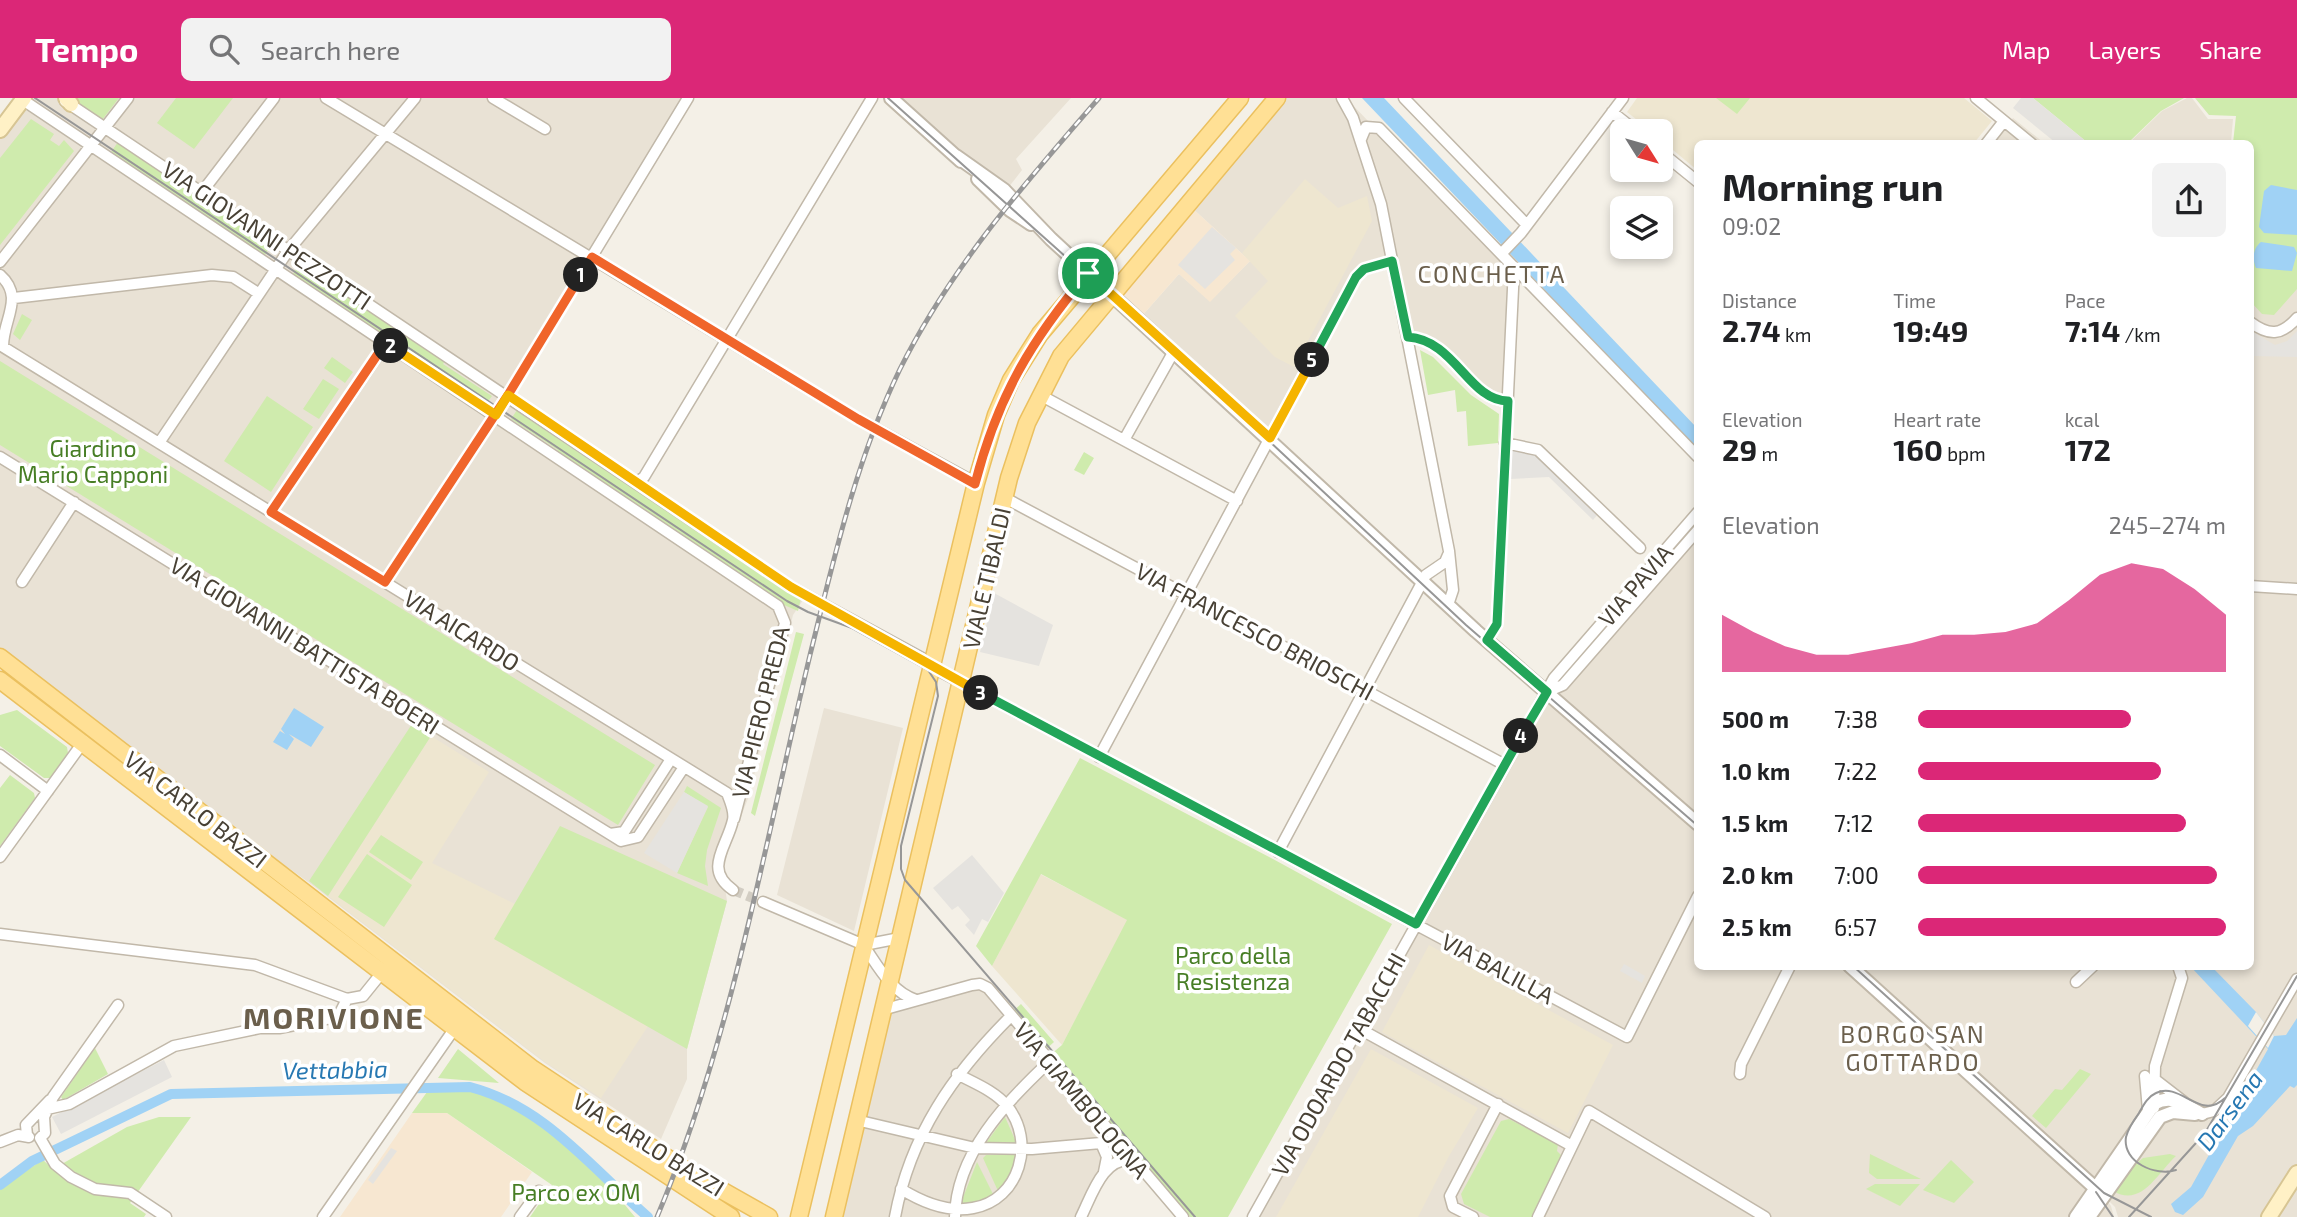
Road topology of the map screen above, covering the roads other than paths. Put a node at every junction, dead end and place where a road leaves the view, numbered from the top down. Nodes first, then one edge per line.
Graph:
1 (128, 98) edge
2 (274, 98) edge
3 (326, 98) edge
4 (415, 98) edge
5 (493, 98) edge
6 (688, 98) edge
7 (872, 98) edge
8 (891, 98) edge
9 (1240, 98) edge
10 (1277, 98) edge
11 (1342, 98) edge
12 (1404, 98) edge
13 (1623, 98) edge
14 (1976, 98) edge
15 (22, 99) edge
16 (65, 100) edge
17 (1612, 112) junction
18 (1621, 119) edge
19 (2004, 121) junction
20 (105, 127) junction
21 (545, 129) dead end
22 (0, 130) edge
23 (385, 134) junction
24 (2019, 139) edge
25 (1989, 140) edge
26 (1361, 143) junction
27 (91, 146) junction
28 (1673, 162) edge
29 (1694, 179) edge
30 (202, 192) junction
31 (1527, 225) junction
32 (1505, 250) junction
33 (288, 251) junction
34 (592, 257) junction
35 (1392, 261) junction
36 (0, 262) edge
37 (1514, 268) junction
38 (274, 269) junction
39 (1088, 273) junction
40 (0, 275) edge
41 (258, 293) junction
42 (1112, 295) junction
43 (14, 298) junction
44 (2297, 318) edge
45 (2254, 324) edge
46 (1408, 337) junction
47 (726, 338) junction
48 (386, 342) junction
49 (1, 346) edge
50 (1174, 351) junction
51 (508, 395) junction
52 (1040, 395) junction
53 (1508, 401) junction
54 (496, 415) junction
55 (1270, 438) junction
56 (1124, 440) junction
57 (159, 443) junction
58 (1505, 443) junction
59 (1694, 453) edge
60 (0, 457) edge
61 (636, 483) junction
62 (975, 484) junction
63 (1004, 498) junction
64 (1237, 501) junction
65 (74, 502) junction
66 (271, 512) junction
67 (1694, 520) edge
68 (1694, 535) edge
69 (1640, 548) dead end
70 (1449, 555) junction
71 (22, 582) dead end
72 (385, 582) junction
73 (1424, 583) junction
74 (2254, 586) edge
75 (2297, 589) edge
76 (1186, 595) junction
77 (1448, 605) junction
78 (778, 606) joint
79 (1487, 640) junction
80 (1577, 651) junction
81 (0, 657) edge
82 (1586, 659) junction
83 (932, 667) junction
84 (0, 680) edge
85 (961, 682) junction
86 (1363, 689) junction
87 (1547, 692) junction
88 (92, 729) junction
89 (81, 744) junction
90 (0, 755) edge
91 (1099, 757) junction
92 (671, 759) junction
93 (1505, 765) junction
94 (684, 767) junction
95 (744, 780) junction
96 (48, 791) junction
97 (727, 793) junction
98 (734, 819) junction
99 (1694, 821) edge
100 (610, 834) junction
101 (1278, 852) junction
102 (0, 857) edge
103 (733, 890) tunnel mouth
104 (763, 902) tunnel mouth
105 (1694, 904) edge
106 (1416, 924) junction
107 (0, 934) edge
108 (900, 938) junction
109 (864, 945) junction
110 (387, 966) junction
111 (1788, 970) edge
112 (1854, 970) edge
113 (2089, 970) edge
114 (2180, 970) edge
115 (2297, 979) edge
116 (889, 981) junction
117 (2077, 982) dead end
118 (347, 999) junction
119 (916, 1000) junction
120 (118, 1005) dead end
121 (882, 1010) junction
122 (1010, 1016) junction
123 (459, 1022) junction
124 (1358, 1028) junction
125 (1049, 1062) junction
126 (957, 1074) junction
127 (1740, 1074) dead end
128 (2149, 1077) junction
129 (53, 1097) junction
130 (1498, 1104) junction
131 (1006, 1105) junction
132 (2186, 1105) junction
133 (2151, 1107) junction
134 (47, 1110) junction
135 (2202, 1114) junction
136 (32, 1120) junction
137 (856, 1120) junction
138 (1104, 1124) junction
139 (45, 1125) junction
140 (2151, 1127) junction
141 (27, 1135) junction
142 (920, 1136) junction
143 (11, 1137) junction
144 (41, 1140) junction
145 (0, 1142) edge
146 (1101, 1143) junction
147 (1572, 1146) junction
148 (975, 1148) junction
149 (1023, 1150) junction
150 (0, 1153) edge
151 (1133, 1160) junction
152 (2297, 1173) edge
153 (1104, 1174) junction
154 (901, 1189) junction
155 (539, 1191) dead end
156 (2098, 1191) junction
157 (2297, 1191) edge
158 (955, 1213) edge
159 (765, 1215) edge
160 (166, 1217) edge
161 (323, 1217) edge
162 (520, 1217) edge
163 (731, 1217) edge
164 (743, 1217) edge
165 (799, 1217) edge
166 (834, 1217) edge
167 (895, 1217) edge
168 (1081, 1217) edge
169 (1183, 1217) edge
170 (1253, 1217) edge
171 (1473, 1217) edge
172 (1538, 1217) edge
173 (1765, 1217) edge
174 (2076, 1217) edge
175 (2089, 1217) edge
176 (2269, 1217) edge
177 (2281, 1217) edge

1 - 20 street
2 - 30 street
3 - 23 street
4 - 23 street
5 - 21 street
6 - 34 street
7 - 47 street
8 - 39 street
9 - 39 main road, VIALE TIBALDI
10 - 42 main road, VIALE TIBALDI
11 - 26 street
12 - 31 street
13 - 17 street
14 - 19 street
15 - 22 main road
15 - 27 street, VIA GIOVANNI PEZZOTTI
16 - 20 street, VIA GIOVANNI PEZZOTTI
17 - 18 street
17 - 31 street
19 - 24 street
19 - 25 street
20 - 27 street
20 - 30 street, VIA GIOVANNI PEZZOTTI
23 - 33 street
23 - 34 street
26 - 32 street
26 - 35 street
27 - 36 street
27 - 38 street, VIA GIOVANNI PEZZOTTI
28 - 29 street
30 - 33 street, VIA GIOVANNI PEZZOTTI
31 - 32 street
32 - 37 street
33 - 38 street
33 - 51 street, VIA GIOVANNI PEZZOTTI
34 - 47 street
34 - 51 street
35 - 46 street
35 - 55 street
37 - 53 street
37 - 59 street
38 - 41 street
38 - 48 street, VIA GIOVANNI PEZZOTTI
39 - 42 street
39 - 62 main road, VIALE TIBALDI
40 - 43 street
41 - 43 street
41 - 57 street
42 - 50 street
42 - 52 main road, VIALE TIBALDI
43 - 49 street, VIA AICARDO
44 - 45 street
46 - 53 street
46 - 70 street
47 - 61 street
47 - 62 street
48 - 54 street, VIA GIOVANNI PEZZOTTI
48 - 66 street
49 - 57 street, VIA AICARDO
50 - 55 street
50 - 56 street
51 - 54 street
51 - 61 street, VIA GIOVANNI PEZZOTTI
52 - 56 street
52 - 63 main road, VIALE TIBALDI
53 - 58 street
54 - 72 street
54 - 78 street, VIA GIOVANNI PEZZOTTI
55 - 64 street
55 - 73 street
56 - 64 street
57 - 66 street, VIA AICARDO
58 - 69 street
58 - 79 street
60 - 65 street, VIA GIOVANNI BATTISTA BOERI
61 - 83 street, VIA GIOVANNI PEZZOTTI
62 - 83 main road, VIALE TIBALDI
63 - 76 street, VIA FRANCESCO BRIOSCHI
63 - 85 main road, VIALE TIBALDI
64 - 76 street
65 - 71 street
65 - 100 street, VIA GIOVANNI BATTISTA BOERI
66 - 72 street, VIA AICARDO
67 - 80 street, VIA PAVIA
68 - 82 street, VIA PAVIA
70 - 73 street
70 - 77 street
72 - 92 street, VIA AICARDO
73 - 77 street
73 - 86 street
74 - 75 street
76 - 86 street, VIA FRANCESCO BRIOSCHI
76 - 91 street
77 - 79 street
78 - 95 street, VIA PIERO PREDA
79 - 87 street
80 - 82 street
80 - 87 street, VIA PAVIA
81 - 88 main road, VIA CARLO BAZZI
82 - 87 street, VIA PAVIA
83 - 85 street, VIA GIOVANNI PEZZOTTI
83 - 109 main road, VIALE TIBALDI
84 - 89 main road, VIA CARLO BAZZI
85 - 91 street, VIA BALILLA
85 - 108 main road, VIALE TIBALDI
86 - 93 street, VIA FRANCESCO BRIOSCHI
86 - 101 street
87 - 93 street, VIA ODOARDO TABACCHI
87 - 99 street
88 - 89 street
88 - 110 main road, VIA CARLO BAZZI
89 - 96 street
89 - 110 main road, VIA CARLO BAZZI
90 - 96 street
91 - 101 street, VIA BALILLA
92 - 94 street, VIA AICARDO
92 - 100 street
93 - 106 street, VIA ODOARDO TABACCHI
94 - 97 street, VIA AICARDO
94 - 100 street
95 - 97 street
95 - 98 street, VIA PIERO PREDA
96 - 102 street
97 - 98 street
98 - 103 street, VIA PIERO PREDA
101 - 106 street, VIA BALILLA
104 - 109 street
105 - 106 street, VIA BALILLA
106 - 124 street, VIA ODOARDO TABACCHI
107 - 118 street
108 - 109 street
108 - 116 main road, VIALE TIBALDI
109 - 116 street
109 - 165 main road, VIALE TIBALDI
110 - 118 street
110 - 123 main road, VIA CARLO BAZZI
111 - 127 street
112 - 156 street
113 - 117 street
114 - 128 street
115 - 135 street
116 - 119 street
116 - 121 main road, VIALE TIBALDI
118 - 134 street
119 - 121 street
119 - 122 street, VIA GIAMBOLOGNA
120 - 129 street
121 - 137 main road, VIALE TIBALDI
122 - 125 street, VIA GIAMBOLOGNA
122 - 126 street
123 - 159 main road, VIA CARLO BAZZI
123 - 161 street
123 - 163 main road, VIA CARLO BAZZI
124 - 130 street
124 - 170 street, VIA ODOARDO TABACCHI
125 - 131 street
125 - 138 street, VIA GIAMBOLOGNA
126 - 131 street
126 - 142 street
128 - 132 street
128 - 133 street
129 - 134 street
129 - 136 street
130 - 147 street
130 - 171 street
131 - 148 street
131 - 149 street
132 - 133 street
132 - 135 street
133 - 140 street
133 - 156 street
134 - 139 street
135 - 140 street
136 - 139 street
136 - 141 street
137 - 142 street
137 - 166 main road, VIALE TIBALDI
138 - 146 street
138 - 151 street, VIA GIAMBOLOGNA
139 - 144 street
140 - 156 street
141 - 143 street
141 - 144 street
142 - 148 street
142 - 154 street
143 - 145 street
143 - 150 street
144 - 160 street
146 - 149 street
146 - 153 street
147 - 172 street
147 - 173 street
148 - 149 street
148 - 158 street
149 - 158 street
151 - 153 street
151 - 169 street, VIA GIAMBOLOGNA
152 - 176 main road
153 - 168 street
154 - 158 street
154 - 167 street
155 - 162 street
156 - 174 street
156 - 175 street
157 - 177 main road
159 - 164 main road

